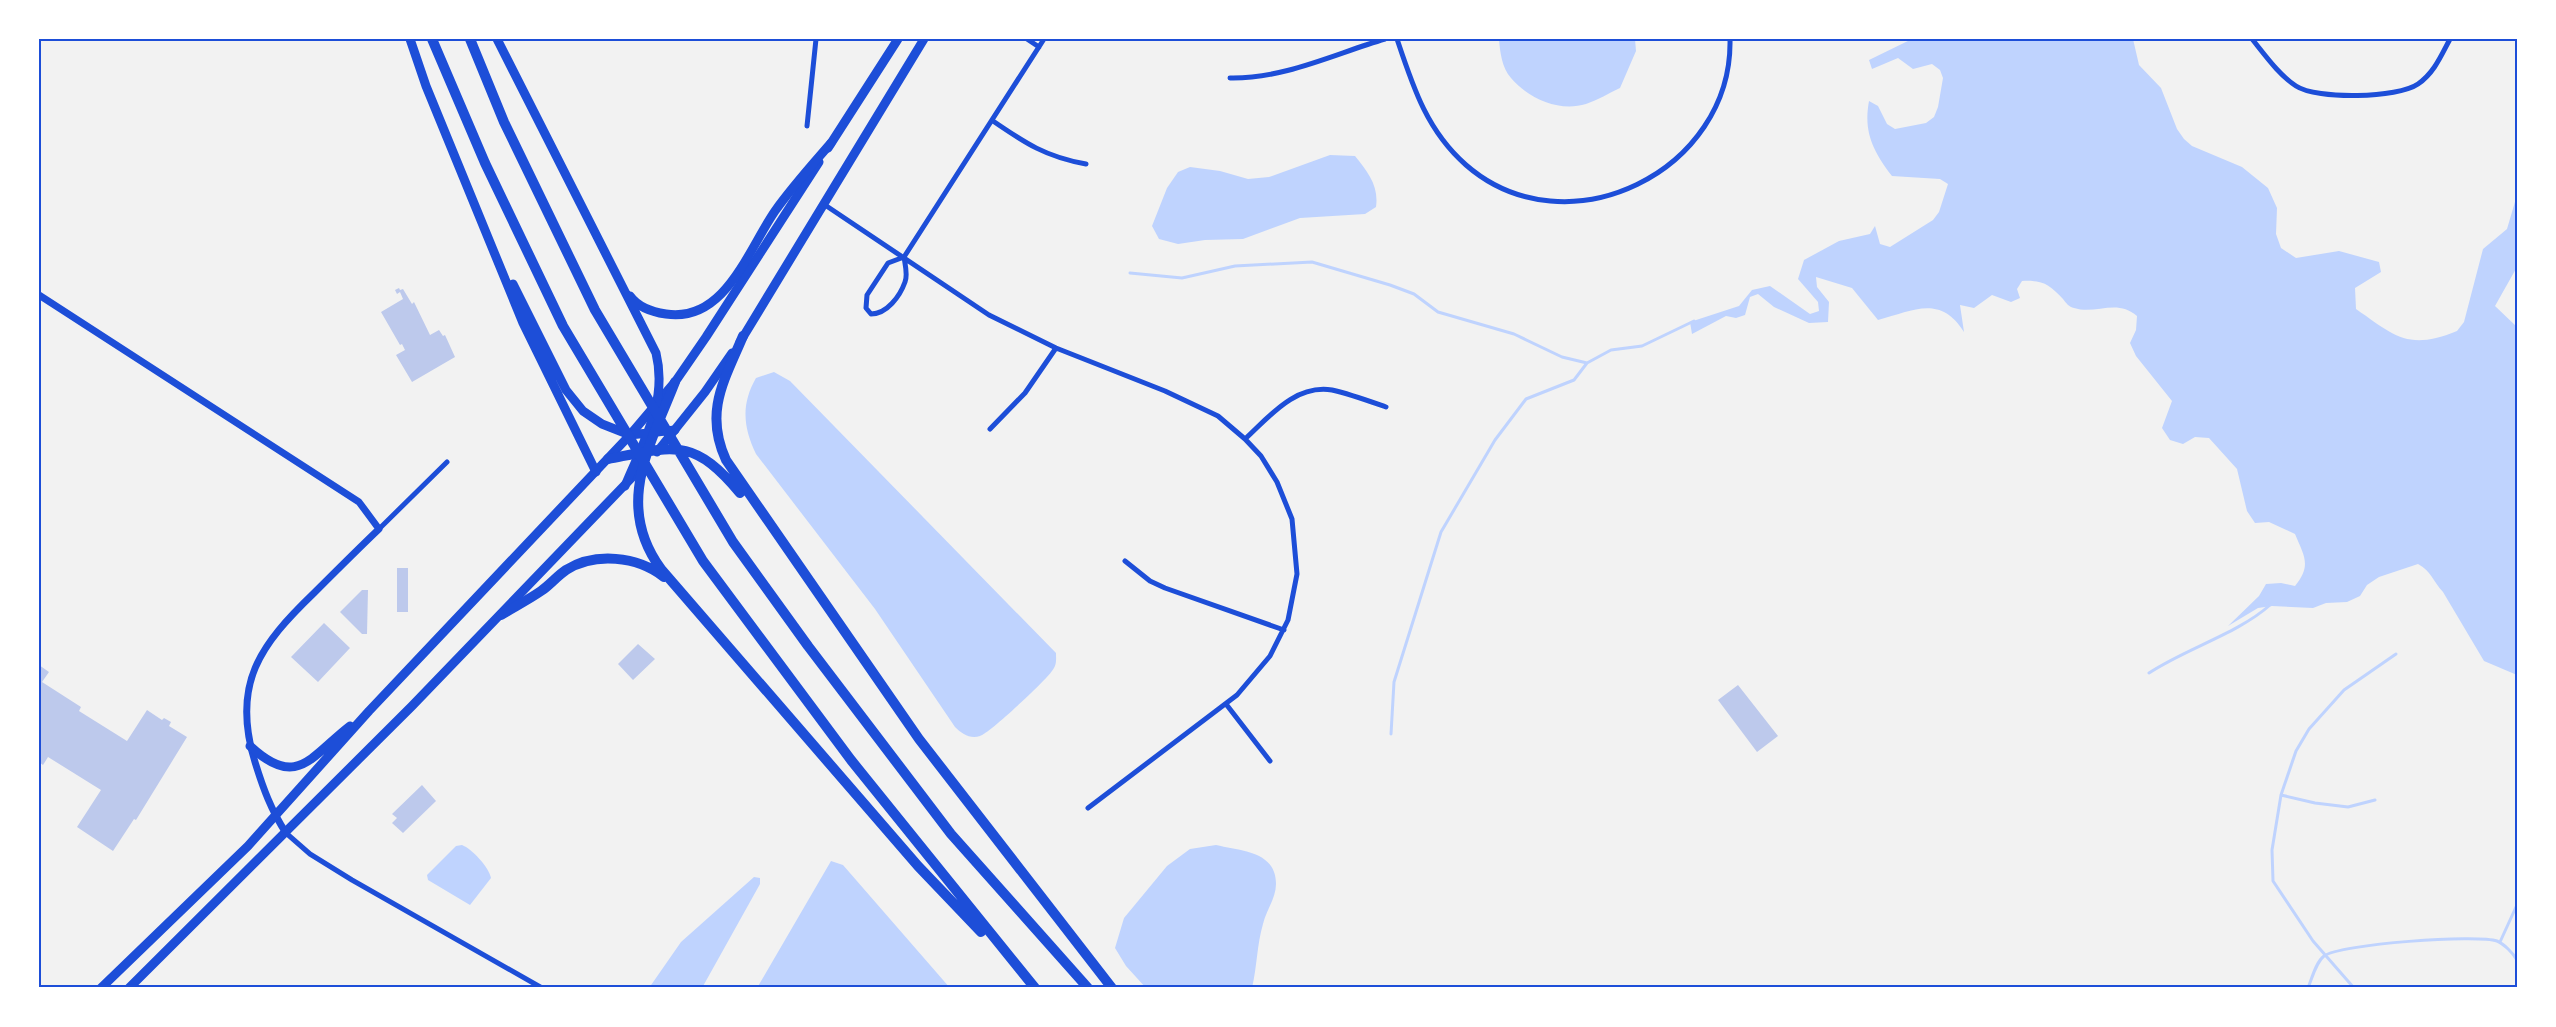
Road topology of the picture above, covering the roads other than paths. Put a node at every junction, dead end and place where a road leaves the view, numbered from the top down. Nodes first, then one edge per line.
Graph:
1 (410, 39) edge
2 (432, 39) edge
3 (470, 39) edge
4 (497, 39) edge
5 (816, 39) edge
6 (898, 39) edge
7 (924, 39) edge
8 (1027, 39) edge
9 (1044, 39) edge
10 (1385, 39) edge
11 (1397, 39) edge
12 (1730, 39) edge
13 (2252, 39) edge
14 (2450, 39) edge
15 (1039, 47) junction
16 (1230, 78) dead end
17 (993, 121) junction
18 (807, 126) dead end
19 (831, 143) junction
20 (1086, 164) dead end
21 (825, 205) junction
22 (490, 242) junction
23 (904, 257) junction
24 (622, 287) junction
25 (39, 295) edge
26 (743, 336) junction
27 (1056, 348) junction
28 (675, 382) junction
29 (659, 401) junction
30 (1386, 407) dead end
31 (990, 429) dead end
32 (675, 430) junction
33 (651, 433) junction
34 (630, 435) junction
35 (1245, 439) junction
36 (648, 451) junction
37 (608, 459) junction
38 (447, 462) dead end
39 (642, 468) junction
40 (597, 472) junction
41 (625, 486) junction
42 (379, 529) junction
43 (772, 529) junction
44 (1125, 561) dead end
45 (678, 588) junction
46 (501, 615) junction
47 (1284, 630) junction
48 (1226, 704) junction
49 (369, 711) junction
50 (250, 746) junction
51 (1270, 761) dead end
52 (1088, 808) dead end
53 (275, 817) junction
54 (286, 833) junction
55 (1027, 979) junction
56 (100, 988) edge
57 (129, 988) edge
58 (542, 988) edge
59 (1035, 988) edge
60 (1088, 988) edge
61 (1112, 988) edge

1 - 22 main road
2 - 55 highway
3 - 60 highway
4 - 24 main road
5 - 18 street
6 - 19 main road
7 - 21 main road
8 - 15 street
9 - 15 street
10 - 16 street
11 - 12 street
13 - 14 street
15 - 17 street
17 - 20 street
17 - 23 street
19 - 24 main road
19 - 28 main road
21 - 23 street
21 - 26 main road
22 - 34 main road
22 - 40 main road
23 - 23 street
23 - 27 street
24 - 29 main road
25 - 42 street
26 - 32 main road
26 - 43 highway
27 - 31 street
27 - 35 street
28 - 29 main road
28 - 33 highway
29 - 33 main road
29 - 34 main road
30 - 35 street
32 - 33 main road
32 - 36 main road
33 - 34 main road
33 - 36 highway
34 - 37 main road
35 - 47 street
36 - 37 highway
36 - 39 highway
36 - 41 main road
36 - 43 highway
37 - 40 main road
38 - 42 street
39 - 41 main road
39 - 45 highway
40 - 49 main road
41 - 46 main road
42 - 50 street
43 - 61 highway
44 - 47 street
45 - 46 highway
45 - 55 highway
46 - 54 main road
47 - 48 street
48 - 51 street
48 - 52 street
49 - 50 main road
49 - 53 main road
50 - 53 street
53 - 54 street
53 - 56 main road
54 - 57 main road
54 - 58 street
55 - 59 highway

